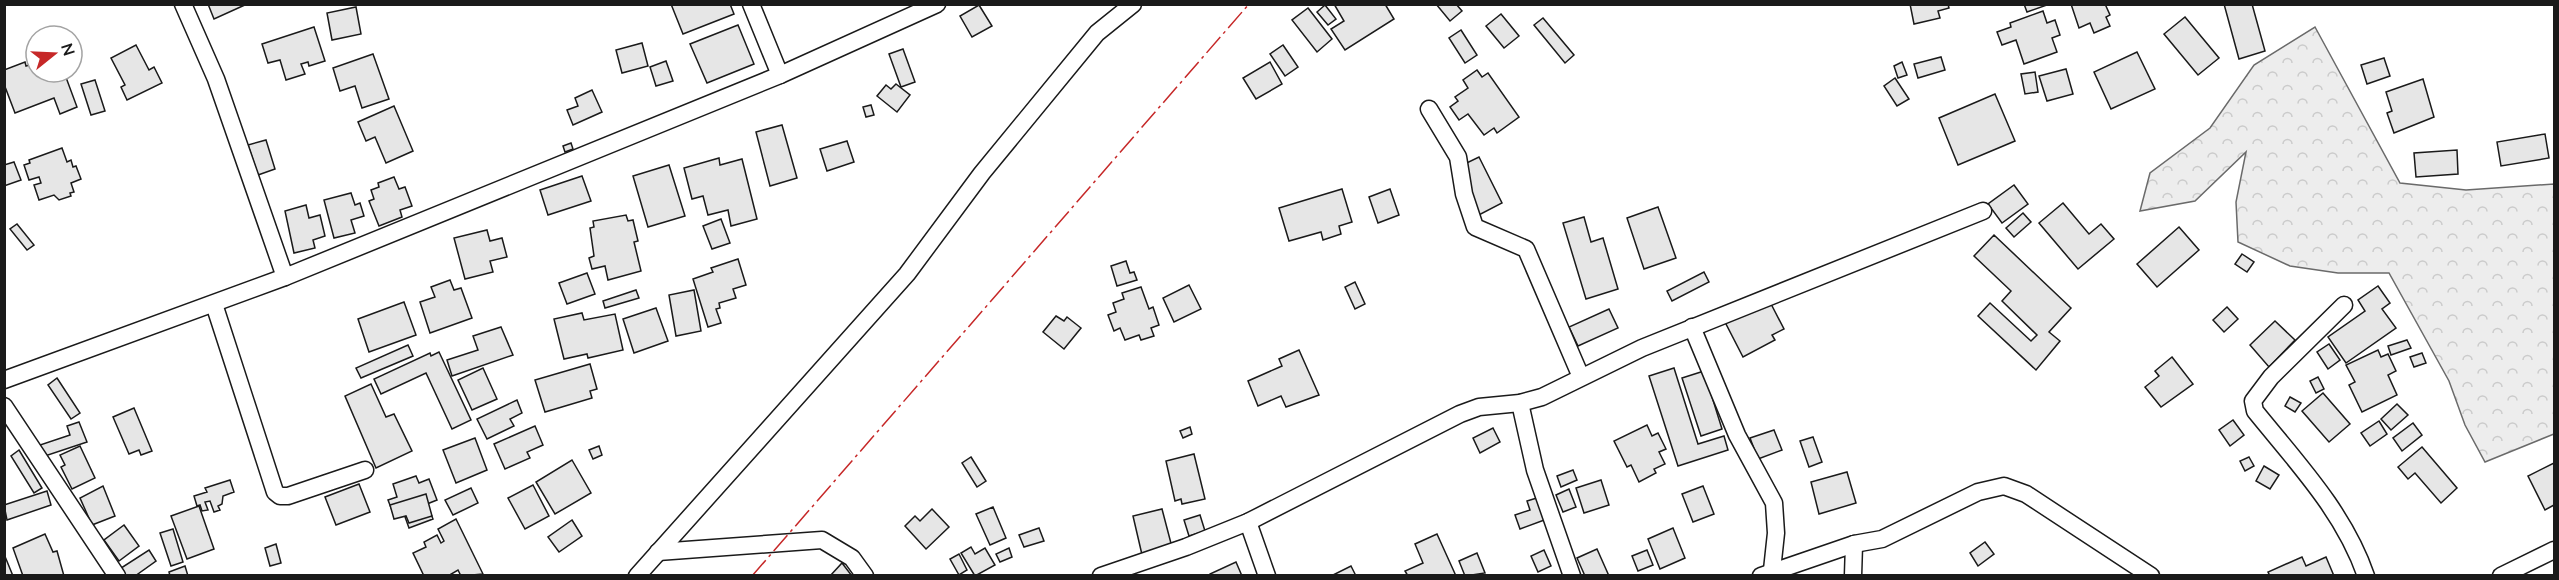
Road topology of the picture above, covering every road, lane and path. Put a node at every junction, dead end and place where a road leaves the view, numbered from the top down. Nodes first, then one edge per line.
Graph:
1 (183, 4) edge
2 (751, 4) edge
3 (937, 4) edge
4 (1133, 4) edge
5 (780, 75) junction
6 (1430, 109) dead end
7 (1983, 211) dead end
8 (285, 277) junction
9 (214, 304) junction
10 (2344, 305) dead end
11 (1692, 327) junction
12 (1581, 377) junction
13 (4, 380) edge
14 (1520, 403) junction
15 (4, 406) edge
16 (365, 470) dead end
17 (1248, 522) junction
18 (1854, 544) junction
19 (2554, 550) edge
20 (658, 552) junction
21 (1767, 573) edge
22 (641, 574) edge
23 (117, 576) edge
24 (865, 576) edge
25 (1101, 576) edge
26 (1267, 576) edge
27 (1572, 576) edge
28 (1853, 576) edge
29 (2151, 576) edge
30 (2366, 576) edge
31 (2501, 576) edge

1 - 8 street
2 - 5 street
3 - 5 street
4 - 20 street
5 - 8 street
6 - 12 street
7 - 11 street
8 - 9 street
9 - 13 street
9 - 16 street
10 - 30 street
11 - 12 street
11 - 21 street
12 - 14 street
14 - 17 street
14 - 27 street
15 - 23 street
17 - 25 street
17 - 26 street
18 - 21 street
18 - 28 street
18 - 29 street
19 - 31 street
20 - 22 street
20 - 24 street

